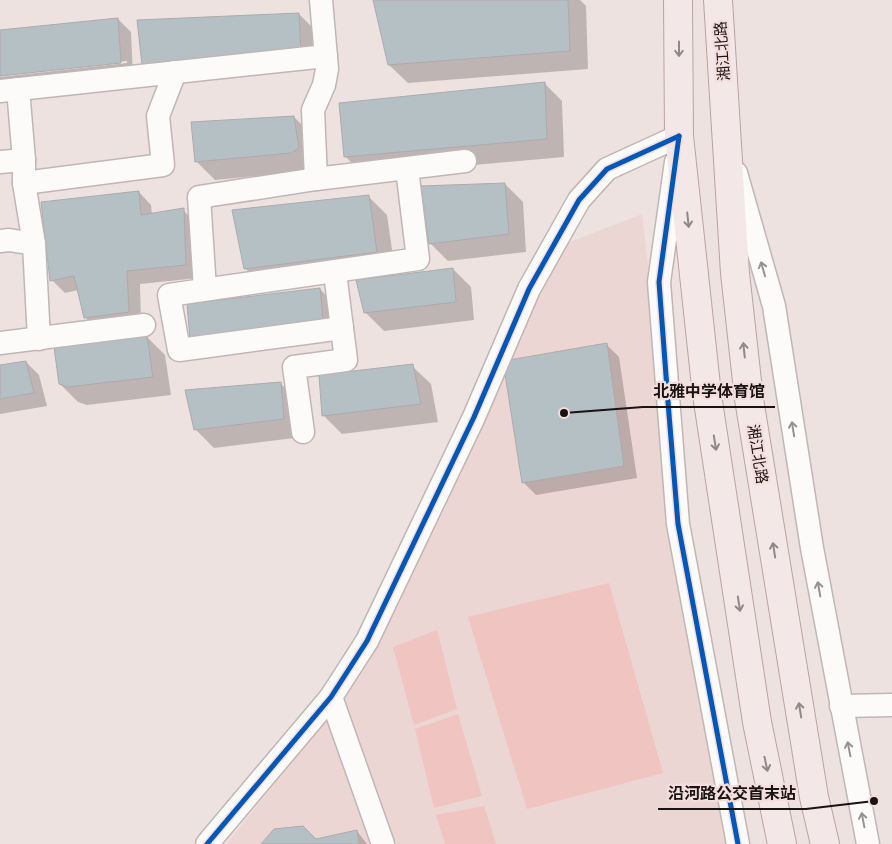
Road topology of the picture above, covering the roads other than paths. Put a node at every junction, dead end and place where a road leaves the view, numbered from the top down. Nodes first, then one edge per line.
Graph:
1 (321, 0) edge
2 (678, 0) edge
3 (718, 0) edge
4 (326, 56) junction
5 (175, 72) junction
6 (9, 90) edge
7 (679, 136) junction
8 (728, 143) junction
9 (24, 160) junction
10 (465, 161) dead end
11 (0, 162) edge
12 (407, 169) junction
13 (316, 179) junction
14 (24, 183) junction
15 (0, 242) edge
16 (34, 244) junction
17 (336, 273) junction
18 (205, 289) junction
19 (144, 325) dead end
20 (342, 328) junction
21 (39, 339) junction
22 (0, 343) edge
23 (303, 432) dead end
24 (331, 697) junction
25 (892, 704) edge
26 (841, 706) junction
27 (207, 844) edge
28 (383, 844) edge
29 (738, 844) edge
30 (782, 844) edge
31 (825, 844) edge
32 (868, 844) edge

1 - 4 street
2 -> 7 main road
3 - 8 main road, 湘江北路
4 - 5 street
4 - 13 street
5 - 6 street
5 - 14 street
6 - 9 street
7 - 24 street
7 - 29 street
7 -> 30 main road
26 -> 8 street
31 -> 8 main road, 湘江北路
9 - 11 street
9 - 14 street
10 - 12 street
12 - 13 street
12 - 17 street
13 - 18 street
14 - 16 street
15 - 16 street
16 - 21 street
17 - 18 street
17 - 20 street
18 - 20 street
19 - 21 street
20 - 23 street
21 - 22 street
24 - 27 street
24 - 28 street
25 - 26 street
32 -> 26 street

